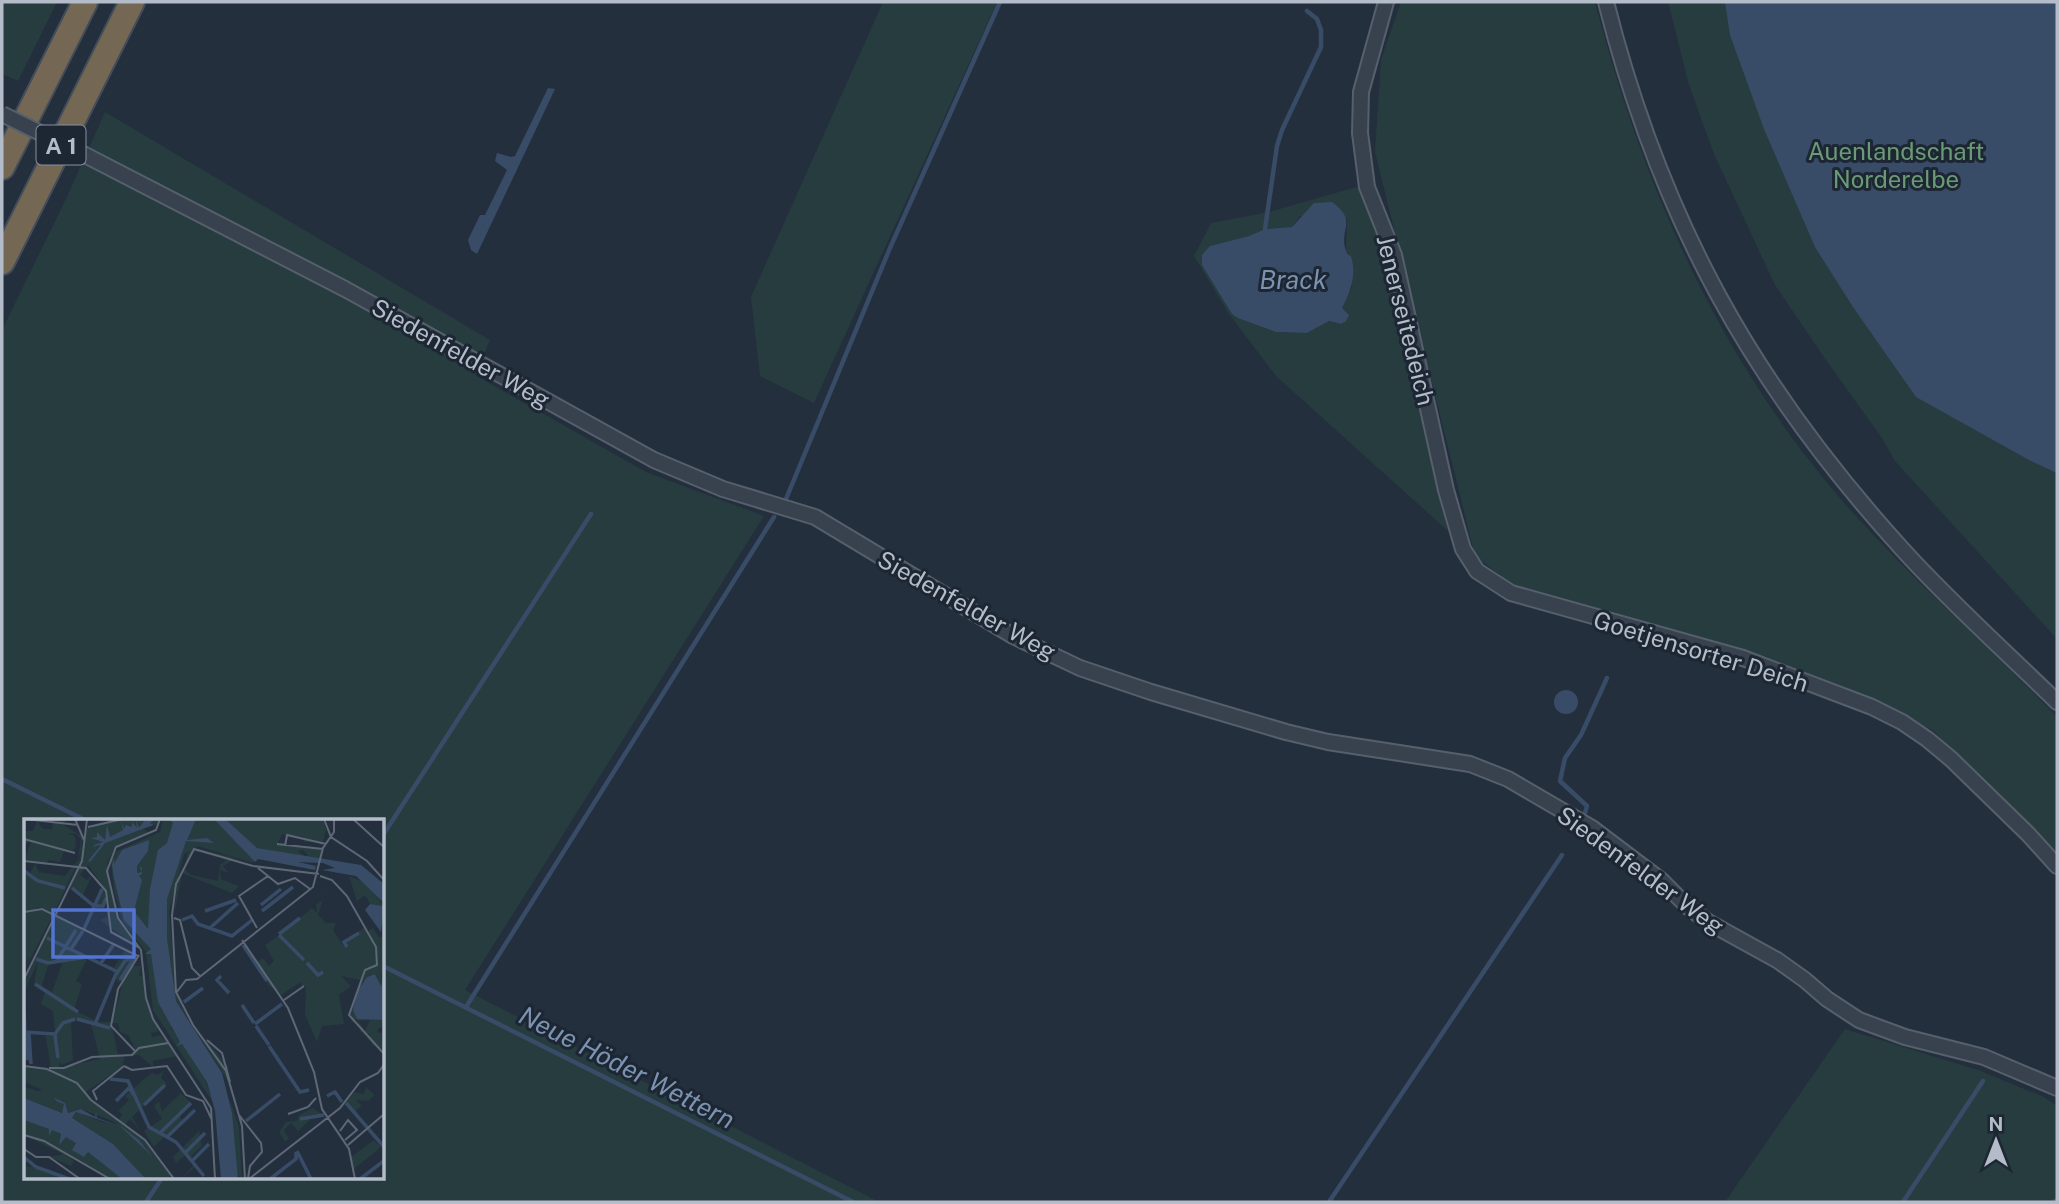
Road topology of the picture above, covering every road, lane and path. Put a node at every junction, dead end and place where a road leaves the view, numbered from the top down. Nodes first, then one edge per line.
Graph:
1 (85, 2) edge
2 (132, 2) edge
3 (1386, 2) edge
4 (1606, 2) edge
5 (2, 114) edge
6 (2, 167) edge
7 (2, 262) edge
8 (1496, 585) joint
9 (2057, 702) edge
10 (2057, 866) edge
11 (2057, 1088) edge

1 - 6 highway, A 1
2 - 7 highway, A 1
3 - 8 street, Jenerseitedeich
4 - 9 street
5 - 11 street, Siedenfelder Weg, bridge
8 - 10 street, Goetjensorter Deich

